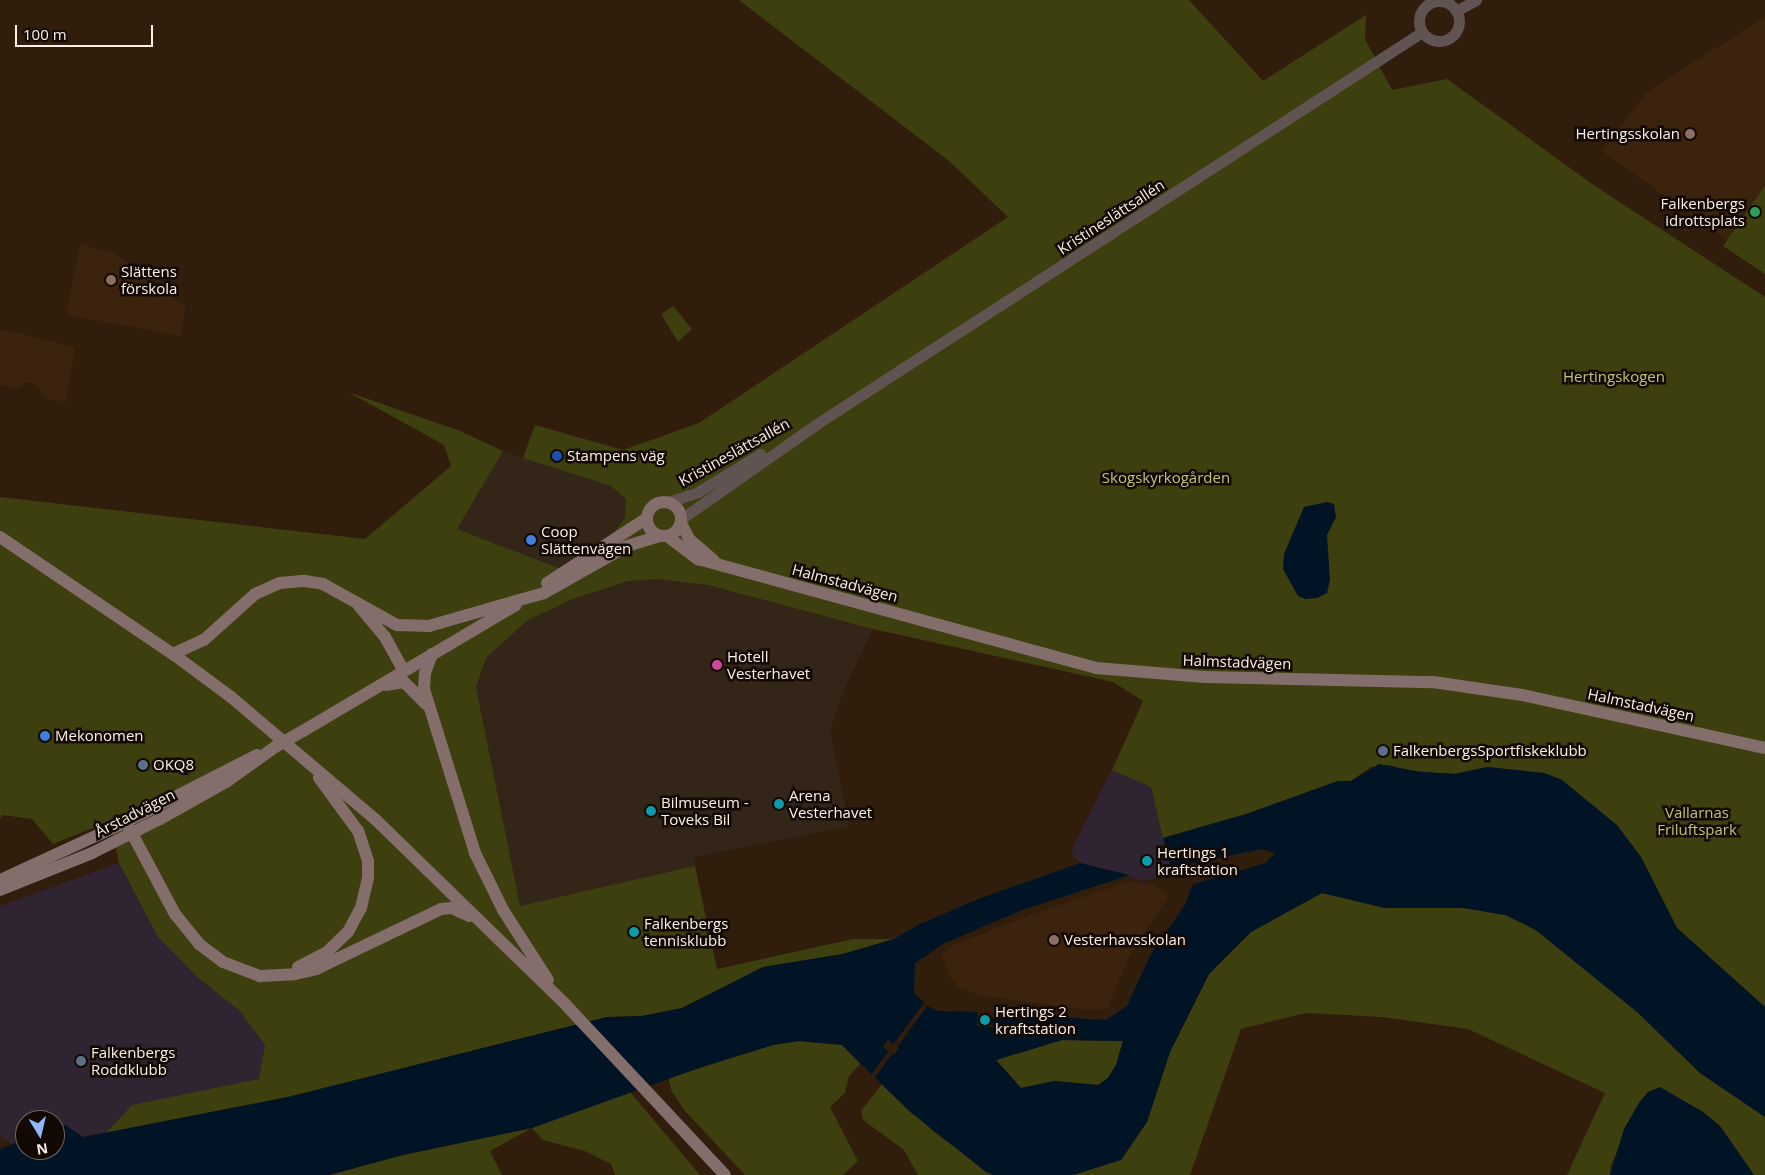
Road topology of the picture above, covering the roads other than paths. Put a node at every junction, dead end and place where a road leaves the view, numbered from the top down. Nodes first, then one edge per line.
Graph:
1 (1476, 0) edge
2 (1456, 12) junction
3 (1422, 32) junction
4 (815, 425) junction
5 (668, 502) junction
6 (647, 518) junction
7 (681, 521) junction
8 (663, 536) junction
9 (0, 537) edge
10 (716, 562) junction
11 (526, 599) junction
12 (358, 604) junction
13 (173, 654) junction
14 (432, 654) junction
15 (404, 671) junction
16 (368, 692) junction
17 (432, 715) junction
18 (275, 747) junction
19 (1765, 748) edge
20 (308, 761) junction
21 (126, 822) junction
22 (132, 834) junction
23 (4, 877) edge
24 (0, 890) edge
25 (496, 937) junction
26 (285, 974) junction
27 (568, 1009) junction
28 (725, 1175) edge

1 - 2 street
2 - 3 street
2 - 3 street
3 - 4 street, Kristineslättsallén
4 - 5 street, Kristineslättsallén
4 - 7 street, Kristineslättsallén
5 - 6 main road
5 - 7 main road
6 - 8 main road
6 - 11 main road, Årstadvägen
7 - 8 main road
7 - 10 main road, Halmstadvägen
8 - 10 main road, Halmstadvägen
8 - 11 main road, Årstadvägen
9 - 13 main road
10 - 19 main road, Halmstadvägen
11 - 12 main road
11 - 14 main road, Årstadvägen
12 - 13 main road
12 - 15 main road
13 - 20 main road
14 - 15 main road, Årstadvägen
14 - 17 main road
15 - 16 main road, Årstadvägen
16 - 17 main road
16 - 18 main road, Årstadvägen, bridge
17 - 27 main road
18 - 21 main road, Årstadvägen
18 - 22 main road, Årstadvägen
20 - 25 main road
20 - 26 main road
21 - 22 main road
21 - 23 main road, Årstadvägen
22 - 24 main road, Årstadvägen
22 - 26 main road
25 - 26 main road
25 - 27 main road
27 - 28 main road

